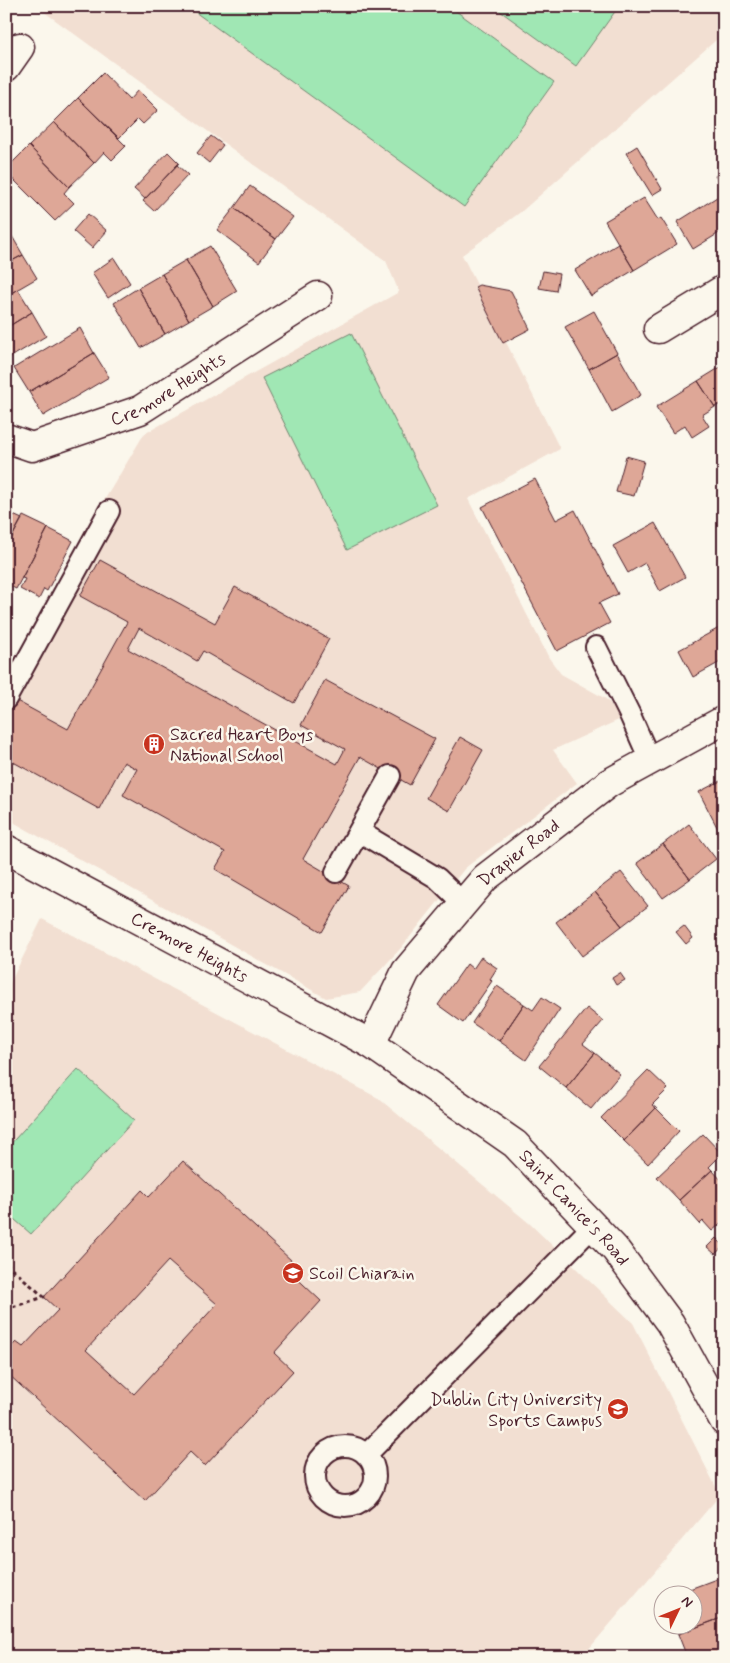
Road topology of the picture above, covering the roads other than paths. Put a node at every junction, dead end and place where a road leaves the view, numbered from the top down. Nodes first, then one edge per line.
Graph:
1 (724, 289) edge
2 (318, 296) dead end
3 (658, 329) dead end
4 (6, 438) edge
5 (108, 511) dead end
6 (596, 647) dead end
7 (6, 700) edge
8 (724, 720) edge
9 (650, 760) junction
10 (390, 776) dead end
11 (360, 832) junction
12 (6, 849) edge
13 (336, 872) dead end
14 (463, 903) junction
15 (372, 1044) junction
16 (593, 1226) junction
17 (724, 1421) edge
18 (366, 1455) dead end

1 - 3 street
2 - 4 street, Cremore Heights
5 - 7 lane
6 - 9 lane
8 - 9 street, Drapier Road
9 - 14 street, Drapier Road
10 - 11 lane
11 - 13 lane
11 - 14 lane
12 - 15 street, Cremore Heights
14 - 15 street, Drapier Road
15 - 16 street, Saint Canice's Road
16 - 17 street, Saint Canice's Road
16 - 18 lane

